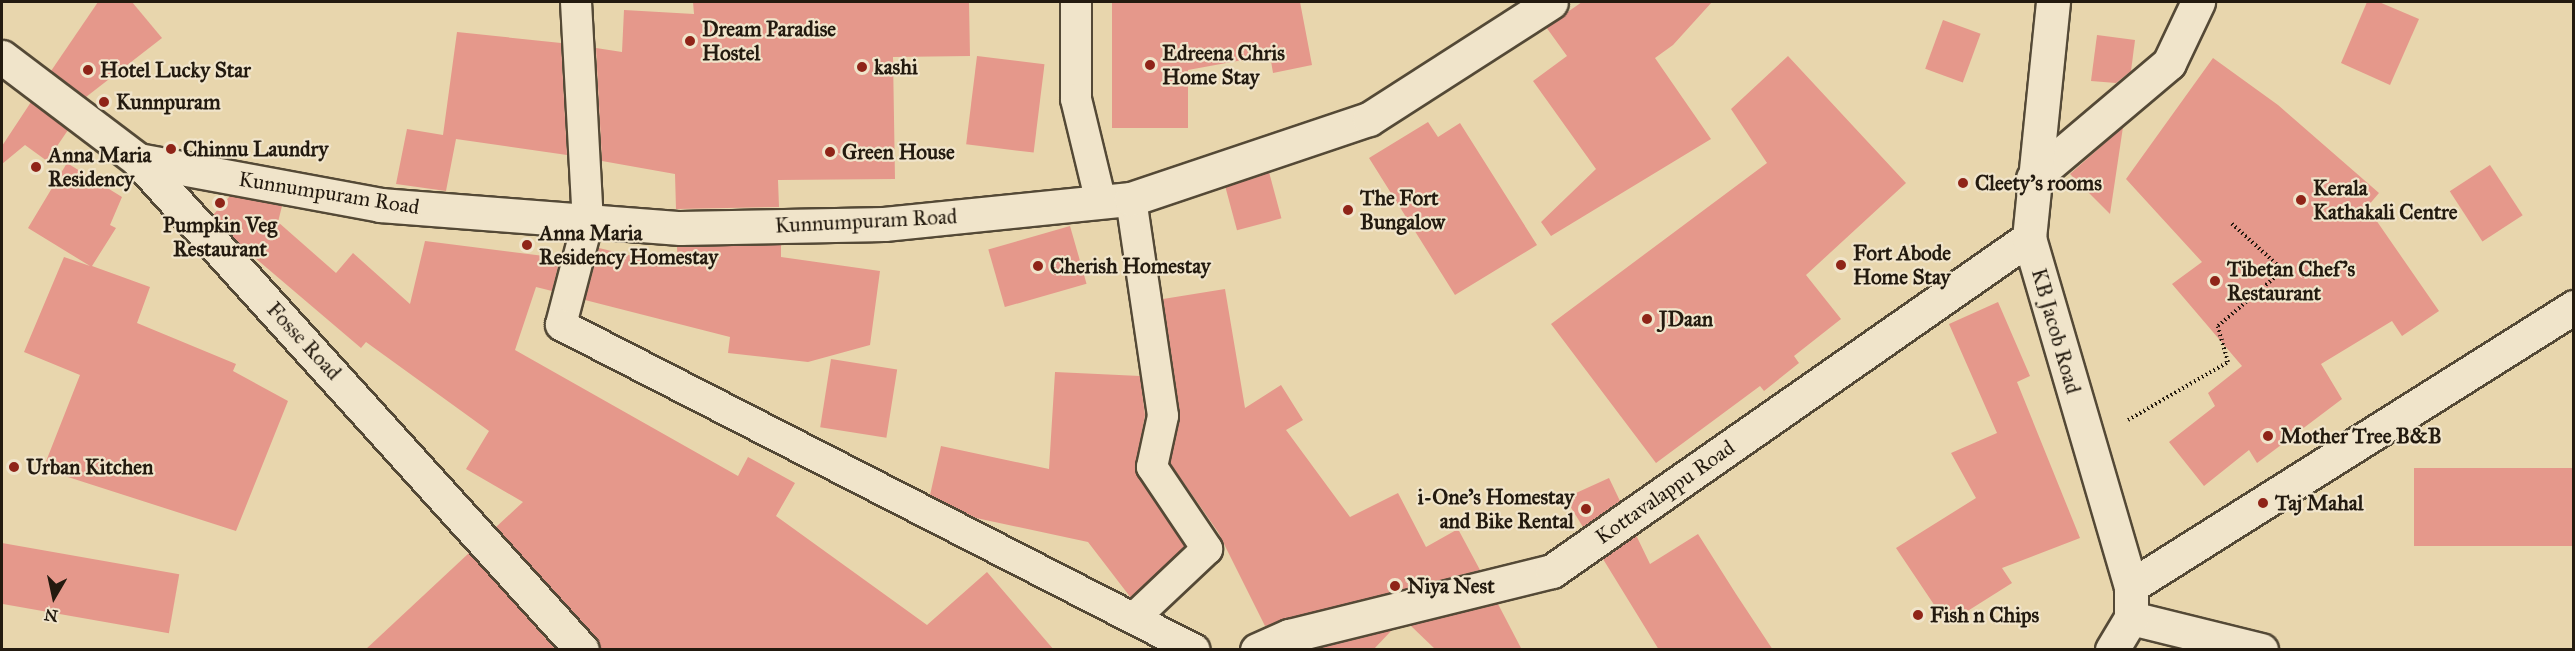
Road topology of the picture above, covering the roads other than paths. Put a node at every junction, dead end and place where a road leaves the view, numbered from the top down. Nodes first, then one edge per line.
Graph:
1 (576, 2) edge
2 (1076, 2) edge
3 (1551, 2) edge
4 (2053, 2) edge
5 (2198, 2) edge
6 (2, 57) edge
7 (138, 160) junction
8 (2033, 178) junction
9 (1116, 201) junction
10 (588, 221) junction
11 (2029, 238) junction
12 (2574, 307) edge
13 (2131, 586) junction
14 (1134, 618) junction
15 (2131, 618) junction
16 (582, 650) edge
17 (1195, 650) edge
18 (1257, 650) edge
19 (2112, 650) edge
20 (2261, 650) edge

1 - 10 lane
2 - 9 lane
3 - 9 street, Kunnumpuram Road
4 - 8 street, KB Jacob Road
5 - 8 street
6 - 7 street, Fosse Road
7 - 10 street, Kunnumpuram Road
7 - 16 street, Fosse Road
8 - 11 street, KB Jacob Road
9 - 10 street, Kunnumpuram Road
9 - 14 lane
10 - 14 lane
11 - 13 street, KB Jacob Road
11 - 18 street, Kottavalappu Road
12 - 13 street
13 - 15 street, KB Jacob Road
14 - 17 lane
15 - 19 street
15 - 20 street

